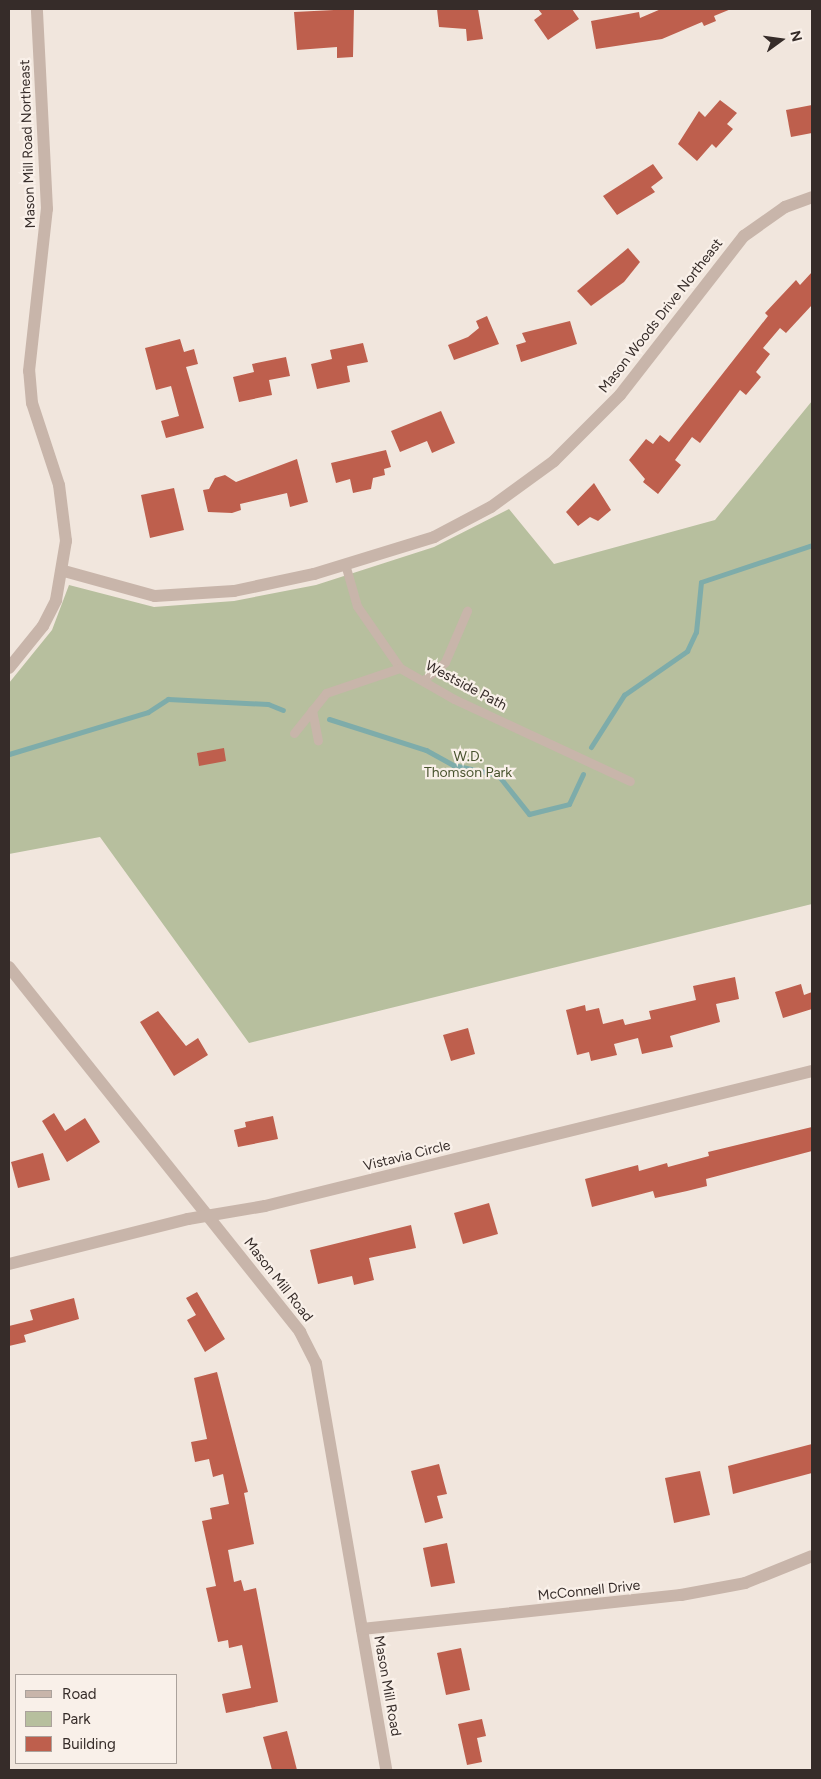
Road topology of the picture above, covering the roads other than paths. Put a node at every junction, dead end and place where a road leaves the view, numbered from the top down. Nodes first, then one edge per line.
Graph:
1 (37, 9) edge
2 (812, 197) edge
3 (345, 564) junction
4 (64, 571) junction
5 (467, 611) dead end
6 (9, 668) edge
7 (400, 668) junction
8 (426, 679) junction
9 (312, 710) junction
10 (294, 733) dead end
11 (318, 740) dead end
12 (630, 781) dead end
13 (9, 967) edge
14 (812, 1071) edge
15 (209, 1216) junction
16 (9, 1264) edge
17 (812, 1556) edge
18 (362, 1629) junction
19 (386, 1770) edge

1 - 4 street, Mason Mill Road Northeast
2 - 3 street, Mason Woods Drive Northeast
3 - 4 street, Mason Woods Drive Northeast
3 - 7 lane
4 - 6 street
5 - 8 lane
7 - 8 lane, Westside Path
7 - 9 lane
8 - 12 lane, Westside Path
9 - 10 lane
9 - 11 lane
13 - 15 street, Mason Mill Road
14 - 15 street, Vistavia Circle
15 - 16 street, Vistavia Circle
15 - 18 street, Mason Mill Road
17 - 18 street, McConnell Drive
18 - 19 street, Mason Mill Road

